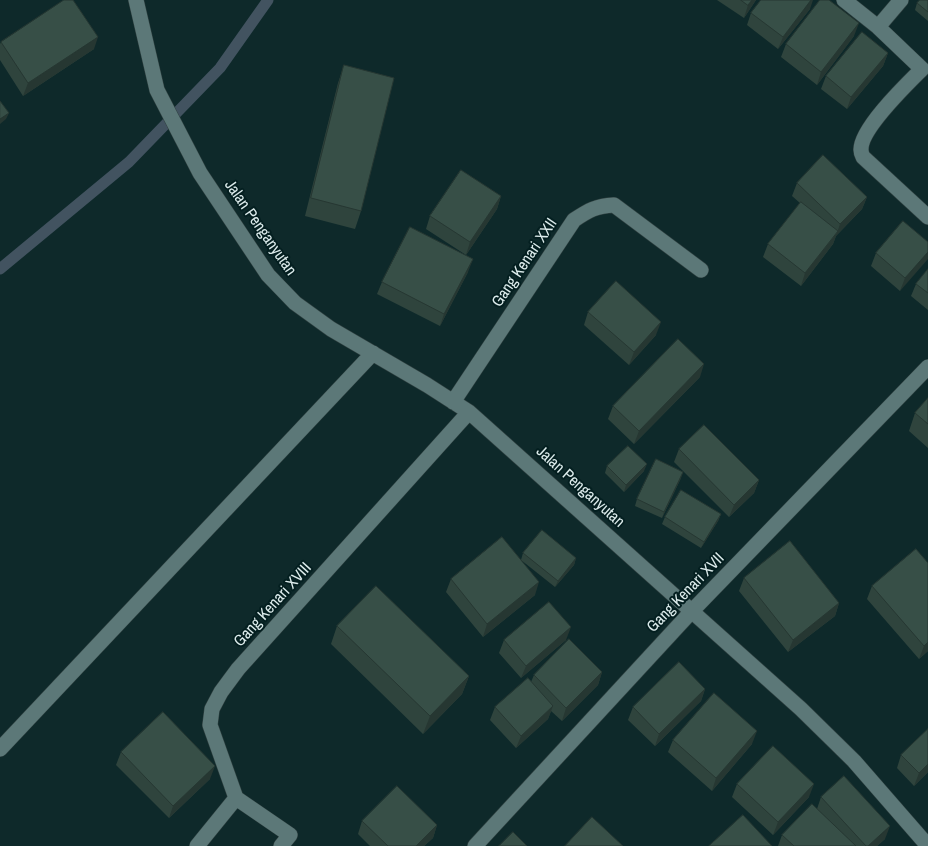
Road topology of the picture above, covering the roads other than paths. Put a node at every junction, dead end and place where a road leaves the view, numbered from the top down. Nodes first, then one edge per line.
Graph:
1 (136, 0) edge
2 (844, 0) edge
3 (901, 0) edge
4 (878, 27) junction
5 (925, 72) edge
6 (928, 217) edge
7 (701, 270) dead end
8 (373, 353) junction
9 (928, 368) edge
10 (453, 402) junction
11 (470, 412) junction
12 (691, 612) junction
13 (0, 749) edge
14 (236, 798) junction
15 (196, 846) edge
16 (281, 846) edge
17 (474, 846) edge
18 (928, 846) edge

1 - 8 street, Jalan Penganyutan
2 - 4 street
3 - 4 street
4 - 5 street
5 - 6 street
7 - 10 street, Gang Kenari XXII
8 - 10 street, Jalan Penganyutan
8 - 13 street
9 - 12 street, Gang Kenari XVII
10 - 11 street, Jalan Penganyutan
11 - 12 street, Jalan Penganyutan
11 - 14 street, Gang Kenari XVIII
12 - 17 street, Gang Kenari XVII
12 - 18 street, Jalan Penganyutan
14 - 15 street
14 - 16 street

